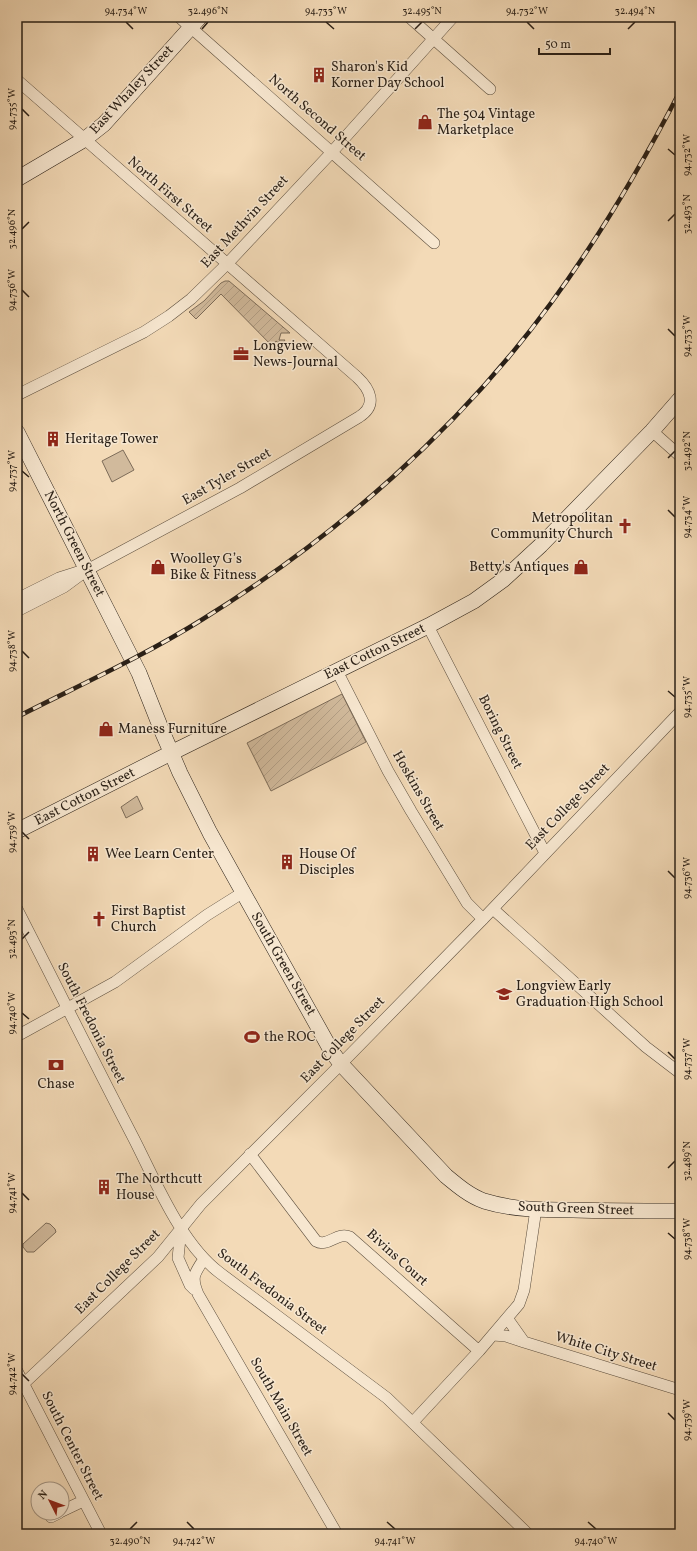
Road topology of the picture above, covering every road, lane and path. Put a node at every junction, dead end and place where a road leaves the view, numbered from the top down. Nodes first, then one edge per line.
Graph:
1 (179, 17) edge
2 (409, 17) edge
3 (453, 17) edge
4 (195, 22) edge
5 (433, 39) junction
6 (17, 80) edge
7 (490, 89) dead end
8 (85, 140) junction
9 (332, 152) junction
10 (17, 179) edge
11 (434, 243) dead end
12 (227, 264) junction
13 (17, 396) edge
14 (370, 399) joint
15 (680, 399) edge
16 (652, 431) junction
17 (17, 432) edge
18 (680, 456) edge
19 (87, 570) junction
20 (17, 599) edge
21 (17, 611) edge
22 (428, 626) junction
23 (131, 656) joint
24 (337, 671) junction
25 (680, 712) edge
26 (171, 753) junction
27 (17, 831) edge
28 (545, 853) junction
29 (242, 893) junction
30 (17, 908) edge
31 (493, 909) junction
32 (483, 919) junction
33 (67, 1009) junction
34 (17, 1036) edge
35 (341, 1064) junction
36 (680, 1073) edge
37 (250, 1154) junction
38 (536, 1210) junction
39 (680, 1211) edge
40 (182, 1228) junction
41 (204, 1260) junction
42 (198, 1294) junction
43 (507, 1318) junction
44 (493, 1335) junction
45 (524, 1342) junction
46 (479, 1351) junction
47 (17, 1371) edge
48 (20, 1386) edge
49 (680, 1390) edge
50 (413, 1422) junction
51 (83, 1500) junction
52 (70, 1507) edge
53 (101, 1534) edge
54 (337, 1534) edge
55 (528, 1534) edge

1 - 4 street, North Second Street
2 - 5 street
3 - 5 street, East Methvin Street
4 - 8 street, East Whaley Street
4 - 9 street, North Second Street
5 - 7 street
5 - 9 street, East Methvin Street
6 - 8 street, North First Street
8 - 10 street, East Whaley Street
8 - 12 street, North First Street
9 - 11 street, North Second Street
9 - 12 street, East Methvin Street
12 - 13 street, East Methvin Street
12 - 14 street, North First Street
14 - 19 street, East Tyler Street
15 - 16 street, East Cotton Street
16 - 18 street
16 - 22 street, East Cotton Street
17 - 19 street, North Green Street
19 - 20 street, East Tyler Street
19 - 21 street, East Tyler Street
19 - 23 street, North Green Street
22 - 24 street, East Cotton Street
22 - 28 street, Boring Street
23 - 26 street, South Green Street
24 - 26 street, East Cotton Street
24 - 32 street, Hoskins Street
25 - 28 street, East College Street
26 - 27 street, East Cotton Street
26 - 29 street, South Green Street
28 - 31 street, East College Street
29 - 33 street
29 - 35 street, South Green Street
30 - 33 street, South Fredonia Street
31 - 32 street, East College Street
31 - 36 street
32 - 35 street, East College Street
33 - 34 street
33 - 40 street, South Fredonia Street
35 - 37 street, East College Street
35 - 38 street, South Green Street
37 - 40 street, East College Street
37 - 46 street, Bivins Court
38 - 39 street, South Green Street
38 - 43 street
40 - 41 street, South Fredonia Street
40 - 42 street, South Main Street
40 - 48 street, East College Street
41 - 42 street, South Main Street
41 - 50 street, South Fredonia Street
42 - 54 street, South Main Street
43 - 44 street
43 - 45 street
44 - 45 street, White City Street
44 - 46 street
45 - 49 street, White City Street
46 - 50 street
47 - 48 street, South Center Street
48 - 51 street, South Center Street
50 - 55 street, South Fredonia Street
51 - 52 street
51 - 53 street, South Center Street

